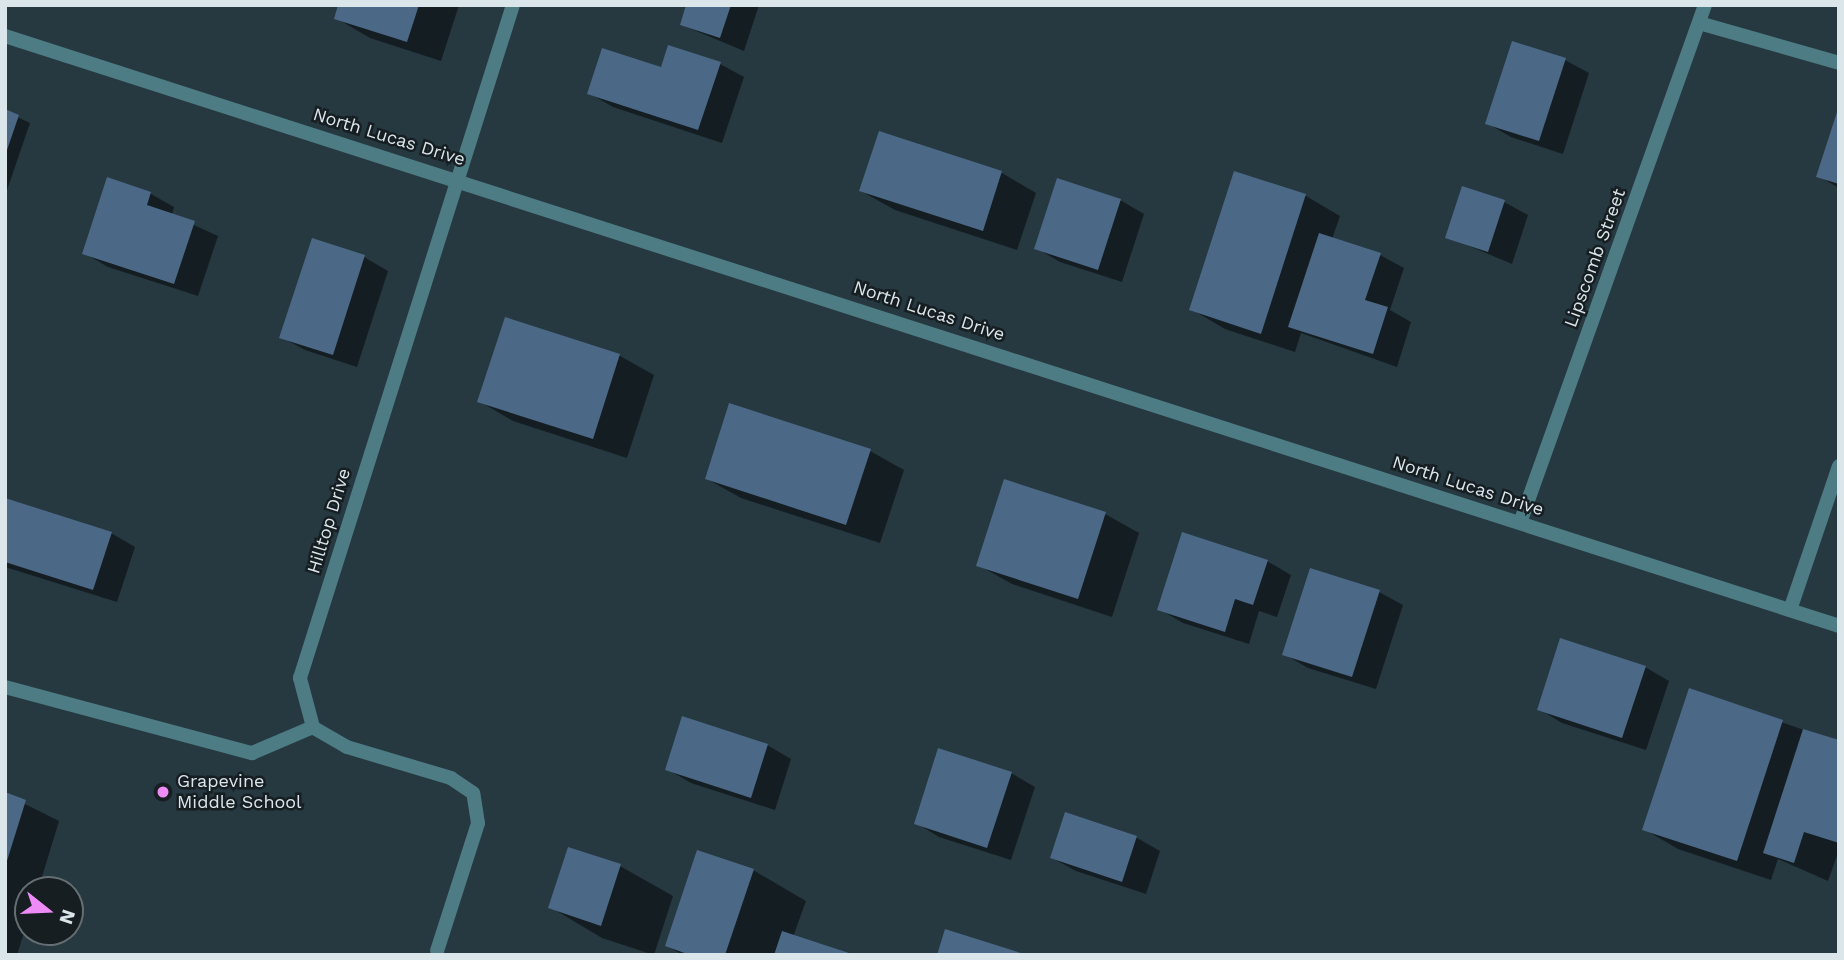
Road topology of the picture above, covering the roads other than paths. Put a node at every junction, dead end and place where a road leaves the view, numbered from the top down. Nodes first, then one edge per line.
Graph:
1 (513, 5) edge
2 (1705, 5) edge
3 (1699, 23) junction
4 (5, 36) edge
5 (1839, 62) edge
6 (455, 178) junction
7 (1839, 466) edge
8 (1520, 523) junction
9 (1790, 610) junction
10 (1839, 626) edge
11 (5, 687) edge
12 (313, 727) junction
13 (443, 953) edge

1 - 6 street, Hilltop Drive
2 - 3 street, Lipscomb Street
3 - 5 street
3 - 8 street, Lipscomb Street
4 - 6 street, North Lucas Drive
6 - 8 street, North Lucas Drive
6 - 12 street, Hilltop Drive
7 - 9 street
8 - 9 street, North Lucas Drive
9 - 10 street, North Lucas Drive
11 - 12 street
12 - 13 street

